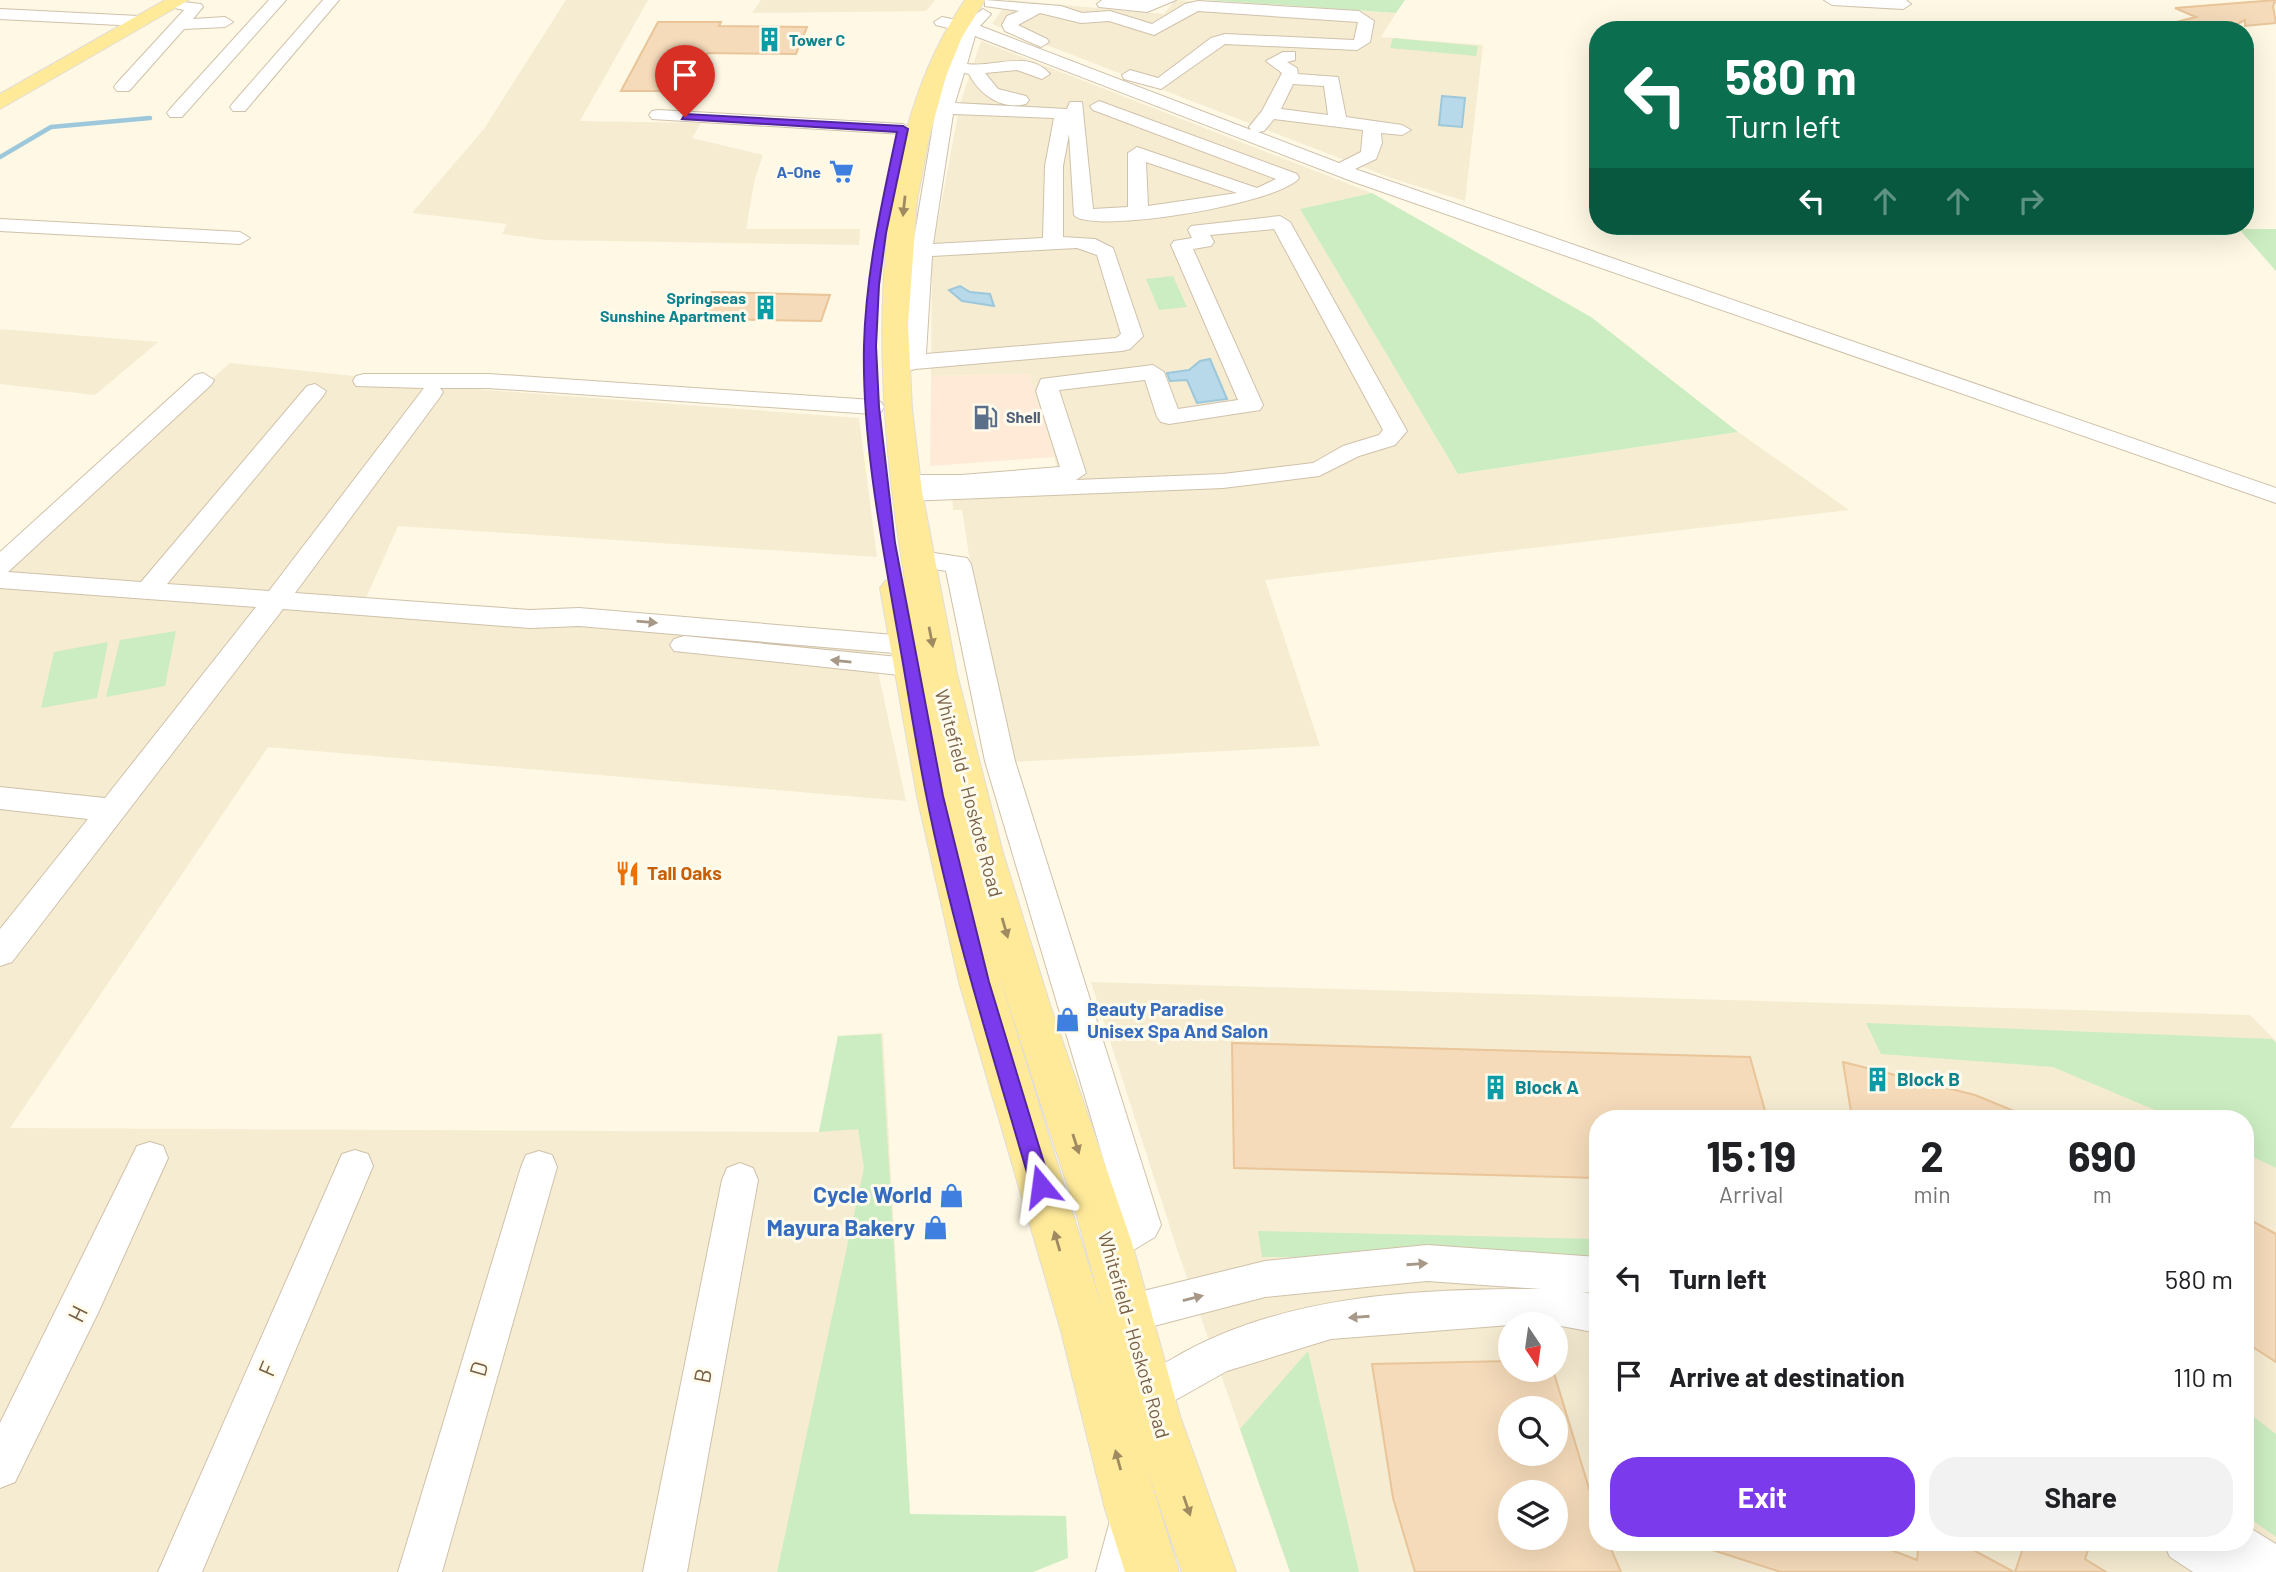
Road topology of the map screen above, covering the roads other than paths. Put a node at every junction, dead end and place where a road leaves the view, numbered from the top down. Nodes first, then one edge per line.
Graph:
1 (5, 0) edge
2 (58, 0) edge
3 (331, 0) edge
4 (1059, 0) edge
5 (1168, 0) edge
6 (1832, 0) edge
7 (986, 1) edge
8 (175, 2) edge
9 (275, 3) edge
10 (0, 4) edge
11 (1903, 5) dead end
12 (253, 7) dead end
13 (1037, 9) junction
14 (0, 14) edge
15 (36, 16) junction
16 (958, 19) edge
17 (139, 21) junction
18 (225, 22) dead end
19 (180, 24) junction
20 (183, 44) dead end
21 (161, 45) junction
22 (1289, 56) dead end
23 (965, 69) junction
24 (1288, 79) junction
25 (1112, 81) junction
26 (123, 87) dead end
27 (1147, 87) junction
28 (1082, 98) junction
29 (0, 103) edge
30 (239, 107) dead end
31 (945, 108) junction
32 (176, 113) dead end
33 (1270, 113) junction
34 (658, 115) dead end
35 (1337, 120) junction
36 (1372, 126) junction
37 (903, 129) junction
38 (1402, 130) dead end
39 (1251, 133) junction
40 (1343, 168) junction
41 (1258, 195) junction
42 (1138, 214) junction
43 (0, 225) edge
44 (240, 238) dead end
45 (1053, 239) junction
46 (921, 246) junction
47 (937, 361) junction
48 (904, 365) junction
49 (204, 380) dead end
50 (364, 381) dead end
51 (316, 391) dead end
52 (432, 392) dead end
53 (873, 407) junction
54 (2276, 487) edge
55 (906, 488) junction
56 (2276, 496) edge
57 (915, 558) junction
58 (0, 566) edge
59 (0, 580) edge
60 (148, 590) junction
61 (277, 599) junction
62 (907, 656) junction
63 (0, 798) edge
64 (112, 810) junction
65 (972, 877) junction
66 (0, 953) edge
67 (150, 1158) dead end
68 (355, 1167) dead end
69 (539, 1167) dead end
70 (740, 1180) dead end
71 (1110, 1246) junction
72 (1589, 1275) edge
73 (1589, 1312) edge
74 (1127, 1314) junction
75 (1149, 1395) junction
76 (0, 1466) edge
77 (1131, 1509) junction
78 (2199, 1551) edge
79 (2247, 1551) edge
80 (2276, 1569) edge
81 (180, 1572) edge
82 (420, 1572) edge
83 (665, 1572) edge
84 (1118, 1572) edge
85 (1152, 1572) edge
86 (1209, 1572) edge
87 (2233, 1572) edge

1 - 10 street
2 - 15 street
3 - 30 street
4 - 5 street
6 - 11 street
7 - 13 street
7 - 16 main road, Whitefield - Hoskote Road
8 - 17 main road
8 - 19 street
9 - 12 street
9 - 32 street
13 - 27 street
13 - 27 street
14 - 15 street
15 - 17 street
16 - 23 street
16 - 25 street
16 - 27 street
16 - 37 main road, Whitefield - Hoskote Road
16 -> 46 main road, Whitefield - Hoskote Road
17 - 29 main road
18 - 19 street
19 - 21 street
20 - 21 street
21 - 26 street
22 - 24 street
23 - 28 street
23 - 28 street
23 - 31 street
24 - 33 street
24 - 35 street
25 - 27 street
25 - 28 street
27 - 28 street
27 - 39 street
28 - 41 street
28 - 42 street
31 - 45 street
31 - 46 street
33 - 35 street
33 - 39 street
34 - 37 street
35 - 36 street
36 - 38 street
36 - 40 street
37 - 53 main road, Whitefield - Hoskote Road
39 - 40 street
40 - 54 street
40 - 56 street
41 - 42 street
41 - 42 street
43 - 44 street
45 - 46 street
45 - 47 street
46 - 47 street
46 - 48 main road, Whitefield - Hoskote Road
47 - 48 street
48 - 55 main road, Whitefield - Hoskote Road
49 - 58 street
50 - 53 street
51 - 60 street
52 - 61 street
53 - 62 main road, Whitefield - Hoskote Road
55 - 55 street
55 - 57 main road, Whitefield - Hoskote Road
57 -> 65 main road, Whitefield - Hoskote Road
57 - 71 street
59 - 60 street
60 - 61 street
61 - 62 street
61 - 64 street
62 - 65 main road, Whitefield - Hoskote Road
63 - 64 street
64 - 66 street
65 -> 71 main road, Whitefield - Hoskote Road
77 -> 65 main road, Whitefield - Hoskote Road
67 - 76 street, H
68 - 81 street, F
69 - 82 street, D
70 - 83 street, B
71 - 74 main road, Whitefield - Hoskote Road
74 -> 72 street
73 -> 75 street
74 - 75 main road, Whitefield - Hoskote Road
75 -> 86 main road, Whitefield - Hoskote Road
77 - 84 street
77 - 85 main road, Whitefield - Hoskote Road
78 - 87 street
79 - 80 street

